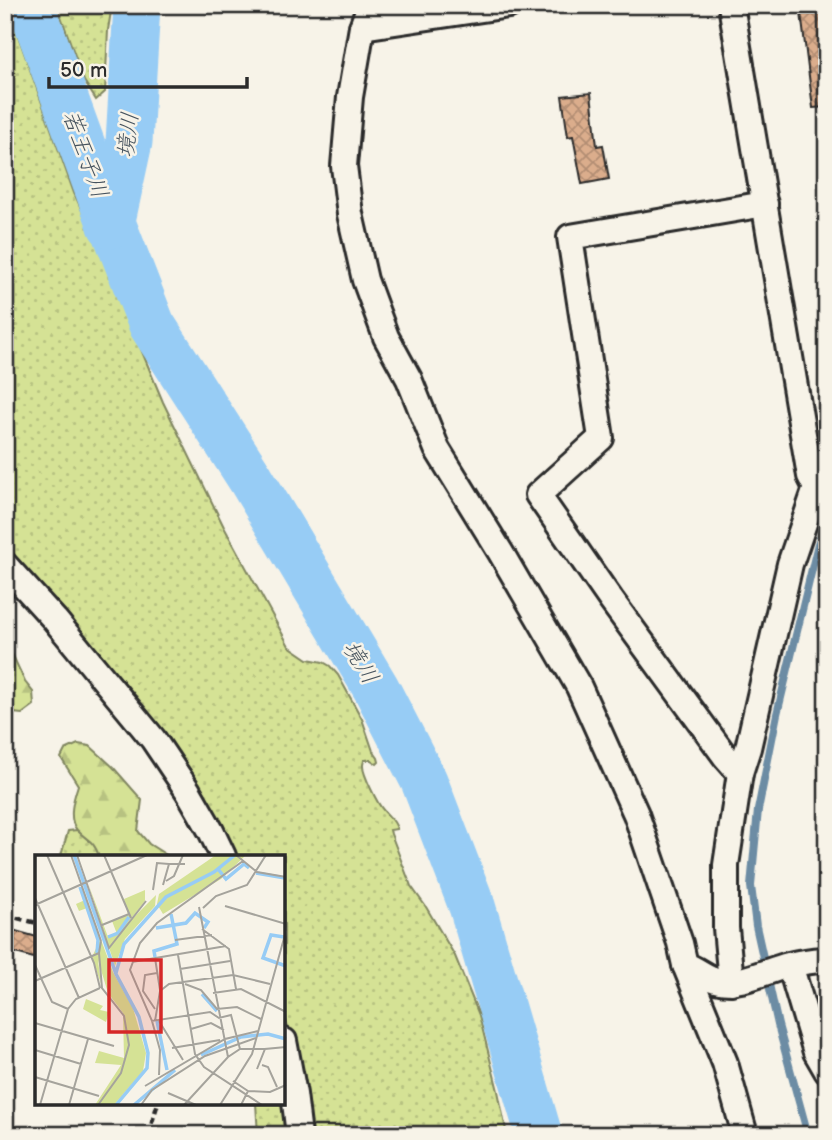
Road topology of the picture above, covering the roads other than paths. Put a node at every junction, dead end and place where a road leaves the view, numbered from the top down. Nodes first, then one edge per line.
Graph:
1 (509, 5) edge
2 (732, 5) edge
3 (366, 16) edge
4 (765, 204) junction
5 (822, 482) edge
6 (5, 565) edge
7 (740, 773) junction
8 (223, 855) edge
9 (827, 959) edge
10 (685, 965) junction
11 (790, 965) junction
12 (732, 982) junction
13 (285, 1046) edge
14 (827, 1071) edge
15 (299, 1135) edge
16 (746, 1135) edge

1 - 3 street
2 - 4 street
3 - 10 street
4 - 5 street
4 - 7 street
5 - 7 street
6 - 8 street
7 - 12 street
9 - 11 street
10 - 12 street
10 - 16 street
11 - 12 street
11 - 14 street
13 - 15 street

